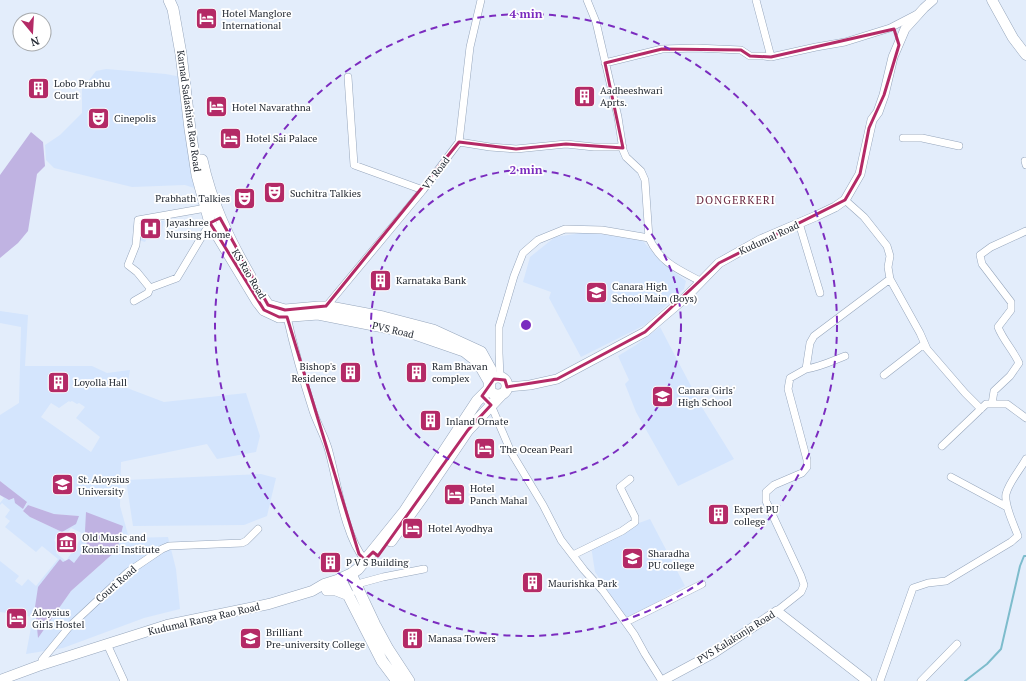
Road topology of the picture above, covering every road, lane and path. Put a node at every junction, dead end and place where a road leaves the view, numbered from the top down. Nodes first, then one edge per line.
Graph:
1 (169, 0) edge
2 (173, 0) edge
3 (481, 0) edge
4 (587, 0) edge
5 (756, 0) edge
6 (933, 0) edge
7 (992, 0) edge
8 (920, 12) junction
9 (890, 28) junction
10 (899, 45) junction
11 (1026, 55) edge
12 (771, 57) junction
13 (605, 63) junction
14 (348, 77) dead end
15 (903, 138) dead end
16 (459, 142) junction
17 (959, 146) dead end
18 (623, 147) junction
19 (423, 190) junction
20 (845, 200) junction
21 (206, 208) junction
22 (215, 221) junction
23 (799, 223) junction
24 (1026, 231) edge
25 (649, 238) junction
26 (890, 279) junction
27 (700, 281) junction
28 (150, 288) junction
29 (820, 293) dead end
30 (134, 301) dead end
31 (324, 311) junction
32 (283, 317) junction
33 (924, 344) junction
34 (845, 356) dead end
35 (806, 369) junction
36 (884, 375) dead end
37 (491, 385) junction
38 (504, 391) junction
39 (992, 404) junction
40 (491, 405) junction
41 (981, 409) junction
42 (1026, 418) edge
43 (942, 446) dead end
44 (1026, 459) edge
45 (951, 477) dead end
46 (630, 479) dead end
47 (1008, 507) junction
48 (258, 529) dead end
49 (375, 554) junction
50 (573, 556) junction
51 (365, 560) junction
52 (424, 569) dead end
53 (341, 582) junction
54 (702, 584) dead end
55 (357, 585) junction
56 (327, 590) junction
57 (312, 591) junction
58 (777, 611) junction
59 (626, 622) junction
60 (107, 644) junction
61 (957, 644) dead end
62 (37, 664) junction
63 (0, 680) edge
64 (124, 681) edge
65 (397, 681) edge
66 (409, 681) edge
67 (662, 681) edge
68 (867, 681) edge
69 (880, 681) edge
70 (921, 681) edge

1 - 21 main road, Karnad Sadashiva Rao Road
2 - 22 main road, KS Rao Road
3 - 16 street
4 - 13 street
5 - 12 street
6 - 8 street, Kudumal Road
7 - 11 main road
8 - 9 street
8 - 10 street, Kudumal Road
9 - 10 street
9 - 12 street
10 - 20 street, Kudumal Road
12 - 13 street
13 - 18 street
14 - 19 street
15 - 17 street
16 - 18 street
16 - 19 street, VT Road
18 - 25 street
19 - 31 street, VT Road
20 - 23 street, Kudumal Road
20 - 26 street
21 - 22 main road, Karnad Sadashiva Rao Road
21 - 28 street
22 - 28 street
22 - 31 main road, KS Rao Road
22 - 32 main road, Karnad Sadashiva Rao Road
23 - 27 street, Kudumal Road
23 - 29 street
24 - 39 street
25 - 27 street
25 - 37 street
26 - 33 street
26 - 35 street
27 - 38 street, Kudumal Road
28 - 30 street
31 - 32 main road, PVS Road
31 - 37 main road, PVS Road
32 - 51 street
33 - 36 street
33 - 41 street
34 - 35 street
35 - 58 street, PVS Kalakunja Road
37 - 38 main road
37 - 38 main road, PVS Road
37 - 40 street
37 - 49 main road
38 - 40 main road
39 - 41 street
39 - 42 street
40 - 49 main road
40 - 50 street
41 - 43 street
44 - 47 street
45 - 47 street
46 - 50 street
47 - 69 street
48 - 62 street, Court Road
49 - 51 main road
49 - 55 main road
50 - 59 street
51 - 55 main road
52 - 55 street
53 - 55 main road
53 - 55 main road
53 - 56 main road
53 - 57 main road, Kudumal Ranga Rao Road
54 - 59 street
55 - 56 main road
55 - 65 main road
55 - 66 main road
56 - 57 main road
57 - 60 main road, Kudumal Ranga Rao Road
58 - 67 street, PVS Kalakunja Road
58 - 68 street
59 - 67 street
60 - 62 main road, Kudumal Ranga Rao Road
60 - 64 street
61 - 70 street
62 - 63 main road, Kudumal Ranga Rao Road

